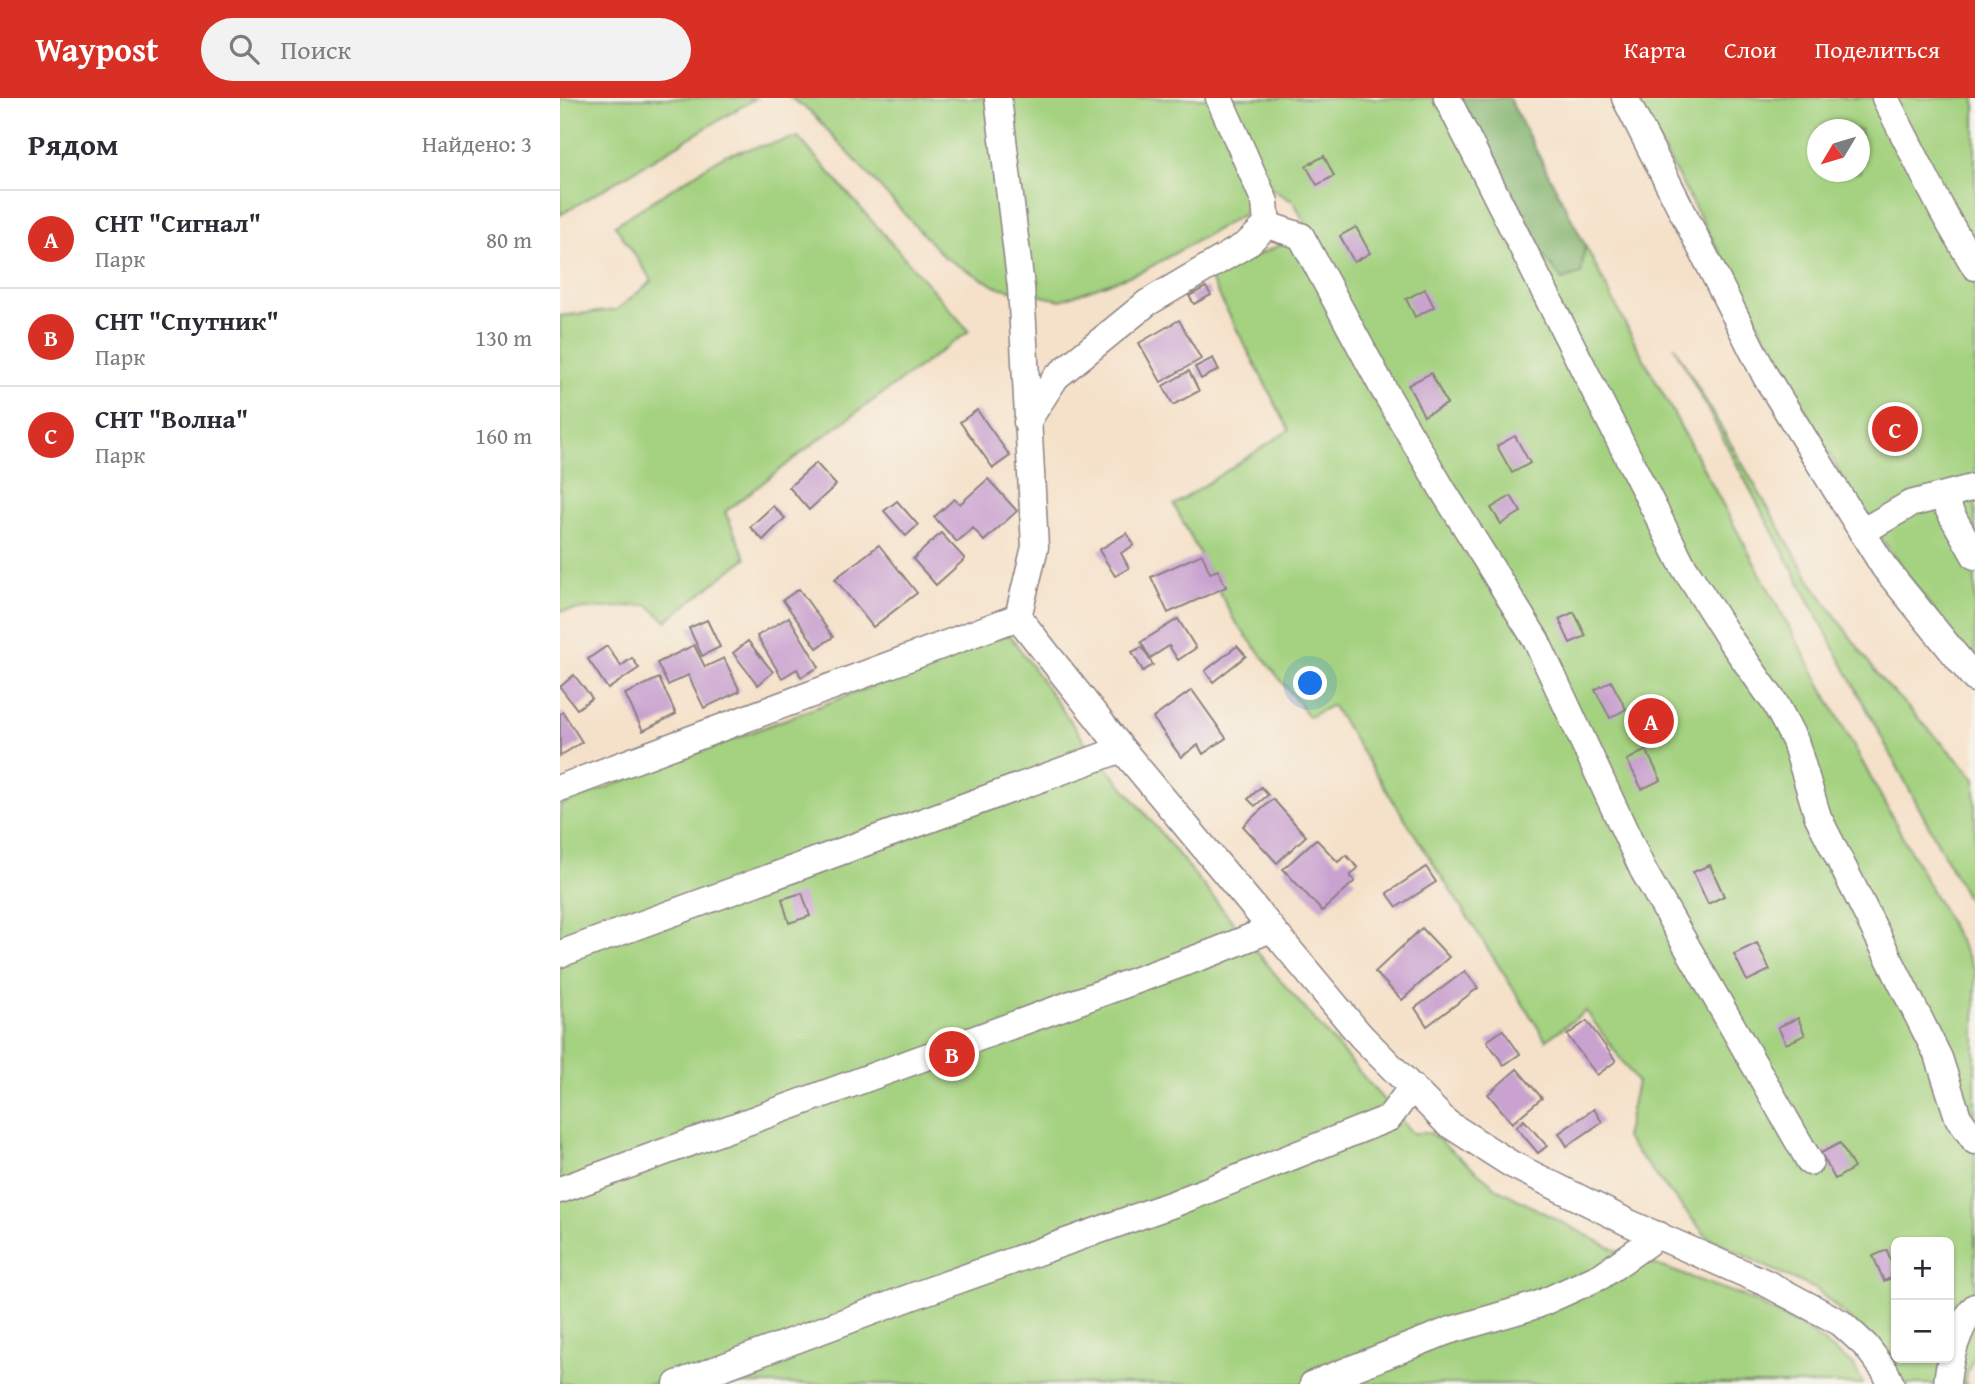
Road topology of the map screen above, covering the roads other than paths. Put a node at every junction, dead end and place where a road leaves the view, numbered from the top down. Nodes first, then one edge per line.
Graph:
1 (998, 98) edge
2 (1219, 98) edge
3 (1447, 98) edge
4 (1625, 98) edge
5 (1885, 98) edge
6 (1267, 225) junction
7 (1975, 267) edge
8 (1027, 422) junction
9 (1975, 487) edge
10 (1941, 496) junction
11 (1863, 532) junction
12 (1975, 556) edge
13 (1018, 617) junction
14 (1975, 679) edge
15 (1122, 749) junction
16 (560, 788) edge
17 (1272, 929) junction
18 (560, 954) edge
19 (1412, 1087) junction
20 (1975, 1141) edge
21 (1810, 1162) dead end
22 (560, 1190) edge
23 (1659, 1235) junction
24 (1975, 1307) edge
25 (677, 1384) edge
26 (1313, 1384) edge
27 (1891, 1384) edge
28 (1947, 1384) edge

1 - 8 street
2 - 6 street
3 - 20 street
4 - 11 street
5 - 7 street
6 - 8 street
6 - 21 street
8 - 13 street
9 - 10 street
10 - 11 street
10 - 12 street
11 - 14 street
13 - 15 street
13 - 16 street
15 - 17 street
15 - 18 street
17 - 19 street
17 - 22 street
19 - 23 street
19 - 25 street
23 - 26 street
23 - 27 street
24 - 28 street

